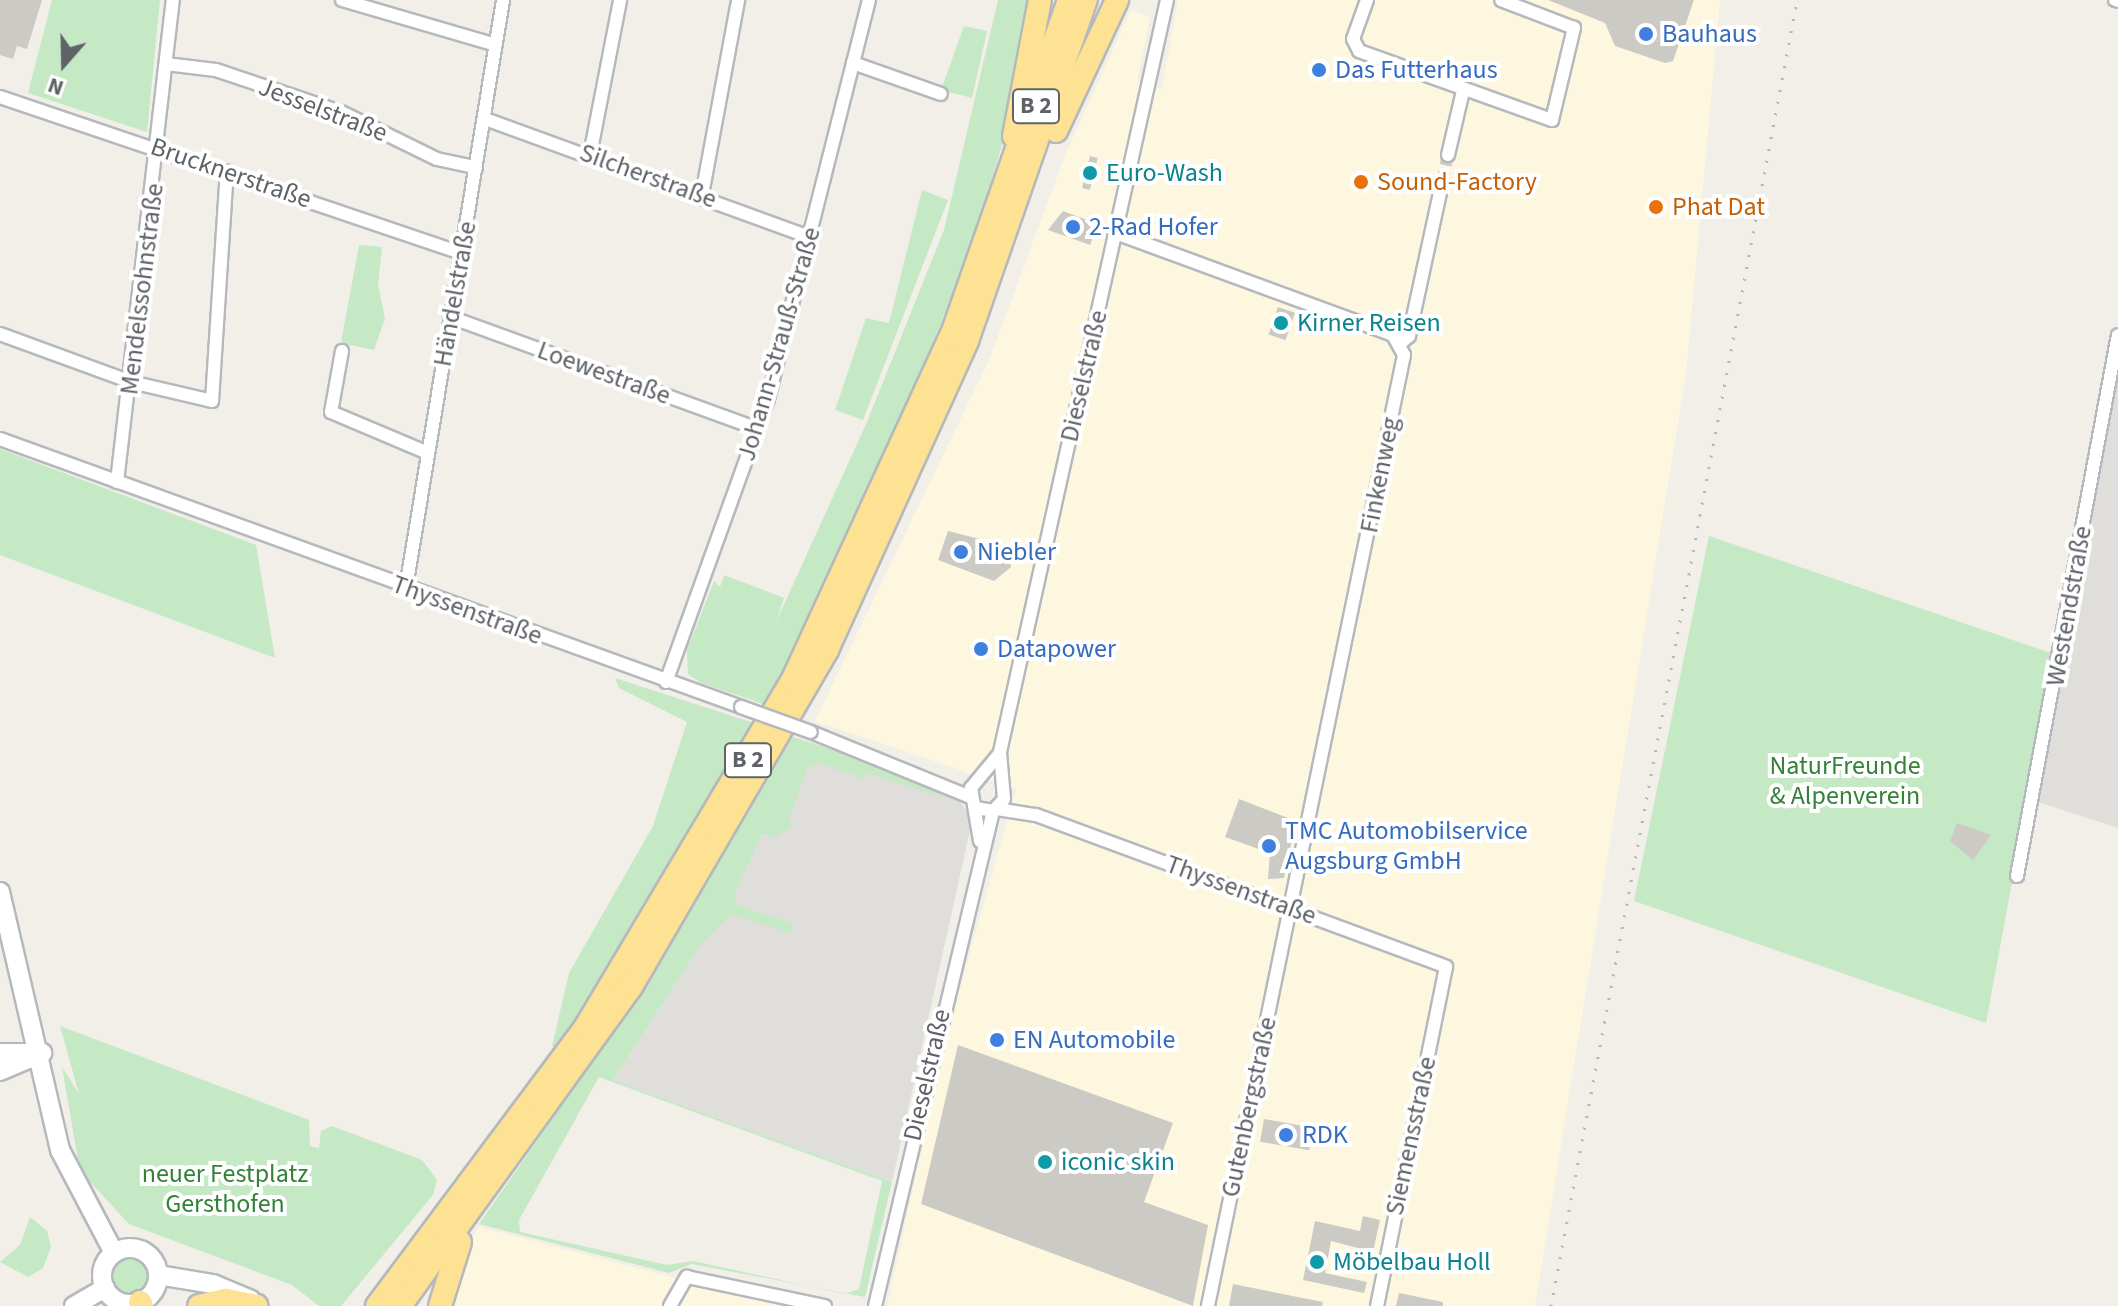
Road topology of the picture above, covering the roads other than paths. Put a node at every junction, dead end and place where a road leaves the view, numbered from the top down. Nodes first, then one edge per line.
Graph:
1 (173, 0) edge
2 (342, 0) edge
3 (503, 0) edge
4 (620, 0) edge
5 (738, 0) edge
6 (869, 0) edge
7 (1040, 0) edge
8 (1069, 0) edge
9 (1086, 0) edge
10 (1117, 0) edge
11 (1167, 0) edge
12 (1367, 0) edge
13 (1501, 0) edge
14 (496, 45) junction
15 (853, 63) junction
16 (166, 64) junction
17 (1463, 91) junction
18 (941, 94) dead end
19 (0, 97) edge
20 (485, 119) junction
21 (159, 147) junction
22 (590, 155) junction
23 (1448, 155) tunnel mouth
24 (476, 167) junction
25 (227, 171) junction
26 (1028, 181) junction
27 (1442, 183) tunnel mouth
28 (702, 195) junction
29 (1000, 211) junction
30 (1116, 233) junction
31 (810, 237) junction
32 (461, 253) junction
33 (450, 317) junction
34 (0, 334) edge
35 (2118, 335) edge
36 (1402, 342) junction
37 (342, 351) dead end
38 (131, 382) junction
39 (758, 429) junction
40 (0, 439) edge
41 (428, 453) junction
42 (117, 482) junction
43 (406, 588) junction
44 (666, 682) junction
45 (1000, 752) junction
46 (936, 778) junction
47 (980, 780) junction
48 (1002, 788) junction
49 (973, 803) junction
50 (995, 810) junction
51 (1036, 815) junction
52 (980, 844) junction
53 (2017, 876) dead end
54 (0, 892) edge
55 (1290, 908) junction
56 (1446, 967) joint
57 (0, 1053) edge
58 (42, 1053) junction
59 (0, 1071) edge
60 (474, 1211) junction
61 (114, 1253) junction
62 (158, 1275) junction
63 (105, 1288) junction
64 (134, 1304) edge
65 (74, 1306) edge
66 (199, 1306) edge
67 (258, 1306) edge
68 (377, 1306) edge
69 (400, 1306) edge
70 (440, 1306) edge
71 (670, 1306) edge
72 (825, 1306) edge
73 (875, 1306) edge
74 (1208, 1306) edge
75 (1377, 1306) edge

1 - 16 street, Mendelssohnstraße
2 - 14 street
3 - 14 street, Händelstraße
4 - 22 street
5 - 28 street
6 - 15 street, Johann-Strauß-Straße
7 - 29 highway
8 - 29 highway, B 2
9 - 26 highway, B 2
10 - 26 highway
11 - 30 street, Dieselstraße
12 - 17 street
13 - 17 street
14 - 20 street, Händelstraße
15 - 18 street
15 - 31 street, Johann-Strauß-Straße
16 - 21 street, Mendelssohnstraße
16 - 24 street, Jesselstraße
17 - 23 street
19 - 21 street, Brucknerstraße
20 - 22 street, Silcherstraße
20 - 24 street, Händelstraße
21 - 25 street, Brucknerstraße
21 - 38 street, Mendelssohnstraße
22 - 28 street, Silcherstraße
24 - 32 street, Händelstraße
25 - 32 street, Brucknerstraße
25 - 38 street
26 - 60 highway, B 2
27 - 36 street, Finkenweg
28 - 31 street, Silcherstraße
29 - 68 highway, B 2
30 - 36 street
30 - 45 street, Dieselstraße
31 - 39 street, Johann-Strauß-Straße
32 - 33 street, Händelstraße
33 - 39 street, Loewestraße
33 - 41 street, Händelstraße
34 - 38 street
35 - 53 street, Westendstraße
36 - 55 street, Finkenweg
37 - 41 street
38 - 42 street, Mendelssohnstraße
39 - 44 street, Johann-Strauß-Straße
40 - 42 street, Thyssenstraße
41 - 43 street, Händelstraße
42 - 43 street, Thyssenstraße
43 - 44 street, Thyssenstraße
44 - 46 street, Thyssenstraße, bridge
45 - 47 street, Dieselstraße
45 - 48 street, Dieselstraße
46 - 47 street, Thyssenstraße
46 - 49 street, Thyssenstraße
47 - 48 street
47 - 49 street, Dieselstraße
48 - 50 street, Dieselstraße
48 - 51 street, Thyssenstraße
49 - 50 street
49 - 52 street, Dieselstraße
50 - 51 street, Thyssenstraße
50 - 52 street, Dieselstraße
51 - 55 street, Thyssenstraße
52 - 73 street, Dieselstraße
54 - 58 main road
55 - 56 street, Thyssenstraße
55 - 74 street, Gutenbergstraße
56 - 75 street, Siemensstraße
57 - 58 main road
58 - 59 main road
58 - 61 main road
60 - 69 highway, B 2
60 - 70 highway
61 - 62 main road
61 - 63 main road
62 - 64 main road
62 - 67 main road
63 - 64 main road
63 - 65 main road
66 - 67 highway
71 - 72 street

